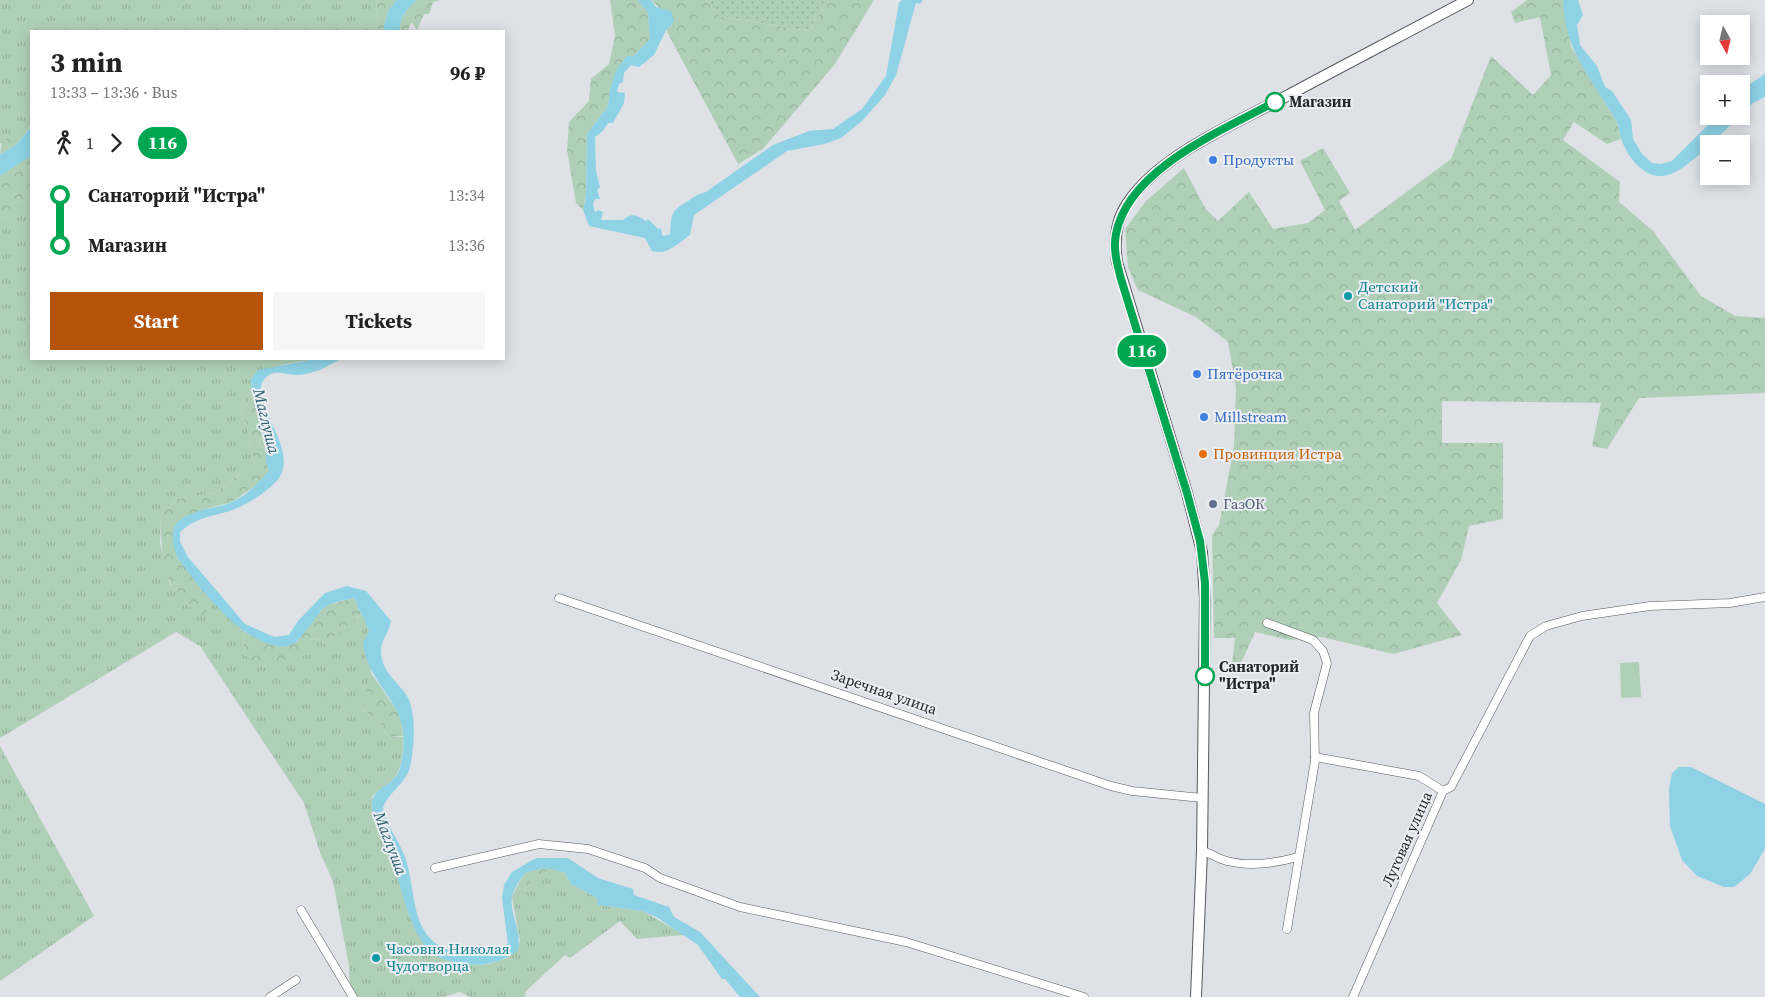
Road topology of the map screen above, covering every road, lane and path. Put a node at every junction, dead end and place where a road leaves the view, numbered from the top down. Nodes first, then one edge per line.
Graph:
1 (1468, 0) edge
2 (1765, 597) edge
3 (559, 598) dead end
4 (1267, 623) dead end
5 (1316, 757) junction
6 (1442, 791) junction
7 (1202, 798) junction
8 (1202, 851) junction
9 (1298, 857) junction
10 (434, 868) dead end
11 (300, 910) dead end
12 (1287, 929) dead end
13 (296, 980) dead end
14 (270, 997) edge
15 (352, 997) edge
16 (1084, 997) edge
17 (1196, 997) edge
18 (1353, 997) edge

1 - 7 main road
2 - 6 street, Луговая улица
3 - 7 street, Заречная улица
4 - 5 street
5 - 6 street
5 - 9 street
6 - 18 street, Луговая улица
7 - 8 main road
8 - 9 street
8 - 17 main road
9 - 12 street
10 - 16 street
11 - 15 street
13 - 14 street

